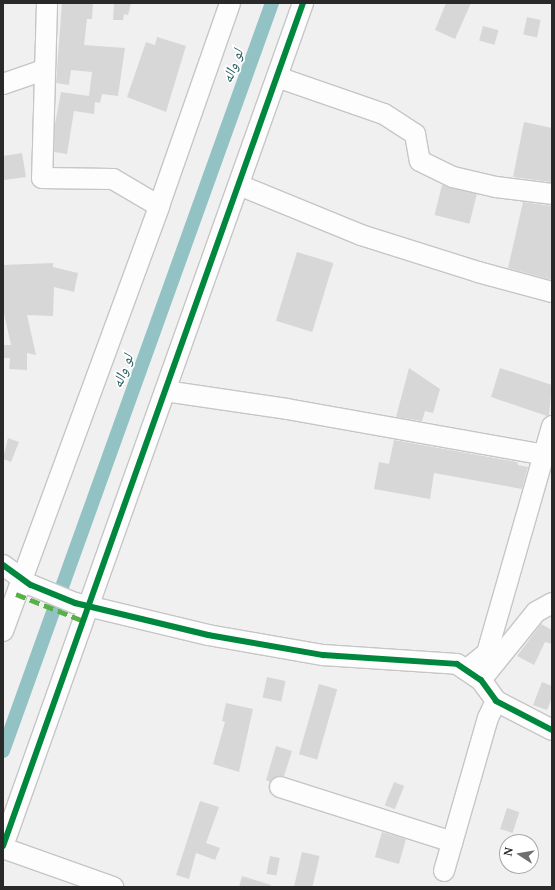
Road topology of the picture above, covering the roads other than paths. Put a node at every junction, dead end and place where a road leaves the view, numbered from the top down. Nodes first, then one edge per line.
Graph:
1 (47, 3) edge
2 (230, 3) edge
3 (303, 3) edge
4 (44, 70) junction
5 (277, 77) junction
6 (3, 84) edge
7 (239, 185) junction
8 (552, 194) edge
9 (159, 206) junction
10 (552, 292) edge
11 (165, 392) junction
12 (552, 426) edge
13 (544, 455) junction
14 (3, 565) edge
15 (26, 583) junction
16 (552, 603) edge
17 (82, 605) junction
18 (3, 631) edge
19 (474, 675) junction
20 (496, 701) junction
21 (552, 730) edge
22 (280, 787) dead end
23 (452, 842) junction
24 (3, 847) edge
25 (444, 871) dead end
26 (113, 887) edge

1 - 4 street
2 - 9 street
3 - 5 street
4 - 6 street
4 - 9 street
5 - 7 street
5 - 8 street
7 - 10 street
7 - 11 street
9 - 15 street
11 - 13 street
11 - 17 street
12 - 13 street
13 - 19 street
14 - 15 street
15 - 17 street
15 - 18 street
16 - 19 street
17 - 19 street
17 - 24 street
19 - 20 street
20 - 21 street
20 - 23 street
22 - 23 street
23 - 25 street
24 - 26 street

